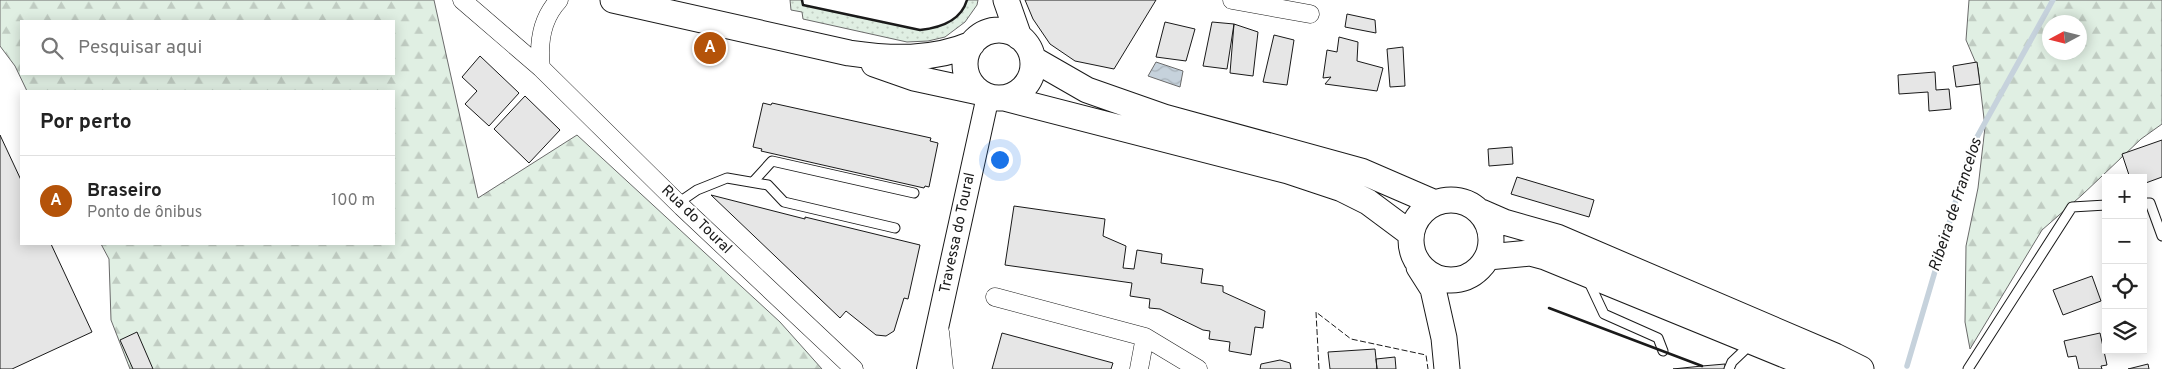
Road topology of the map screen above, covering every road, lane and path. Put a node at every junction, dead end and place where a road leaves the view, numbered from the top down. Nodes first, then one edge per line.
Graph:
1 (462, 0) edge
2 (559, 0) edge
3 (613, 0) edge
4 (993, 0) edge
5 (1006, 0) edge
6 (1232, 0) edge
7 (654, 5) edge
8 (1310, 14) dead end
9 (1019, 37) junction
10 (977, 40) junction
11 (849, 53) junction
12 (1032, 59) junction
13 (541, 68) junction
14 (990, 95) junction
15 (754, 182) junction
16 (914, 193) dead end
17 (678, 203) junction
18 (1435, 203) junction
19 (2147, 203) edge
20 (2102, 205) edge
21 (1481, 212) junction
22 (895, 228) dead end
23 (1411, 234) junction
24 (2162, 236) edge
25 (1488, 256) junction
26 (1418, 265) junction
27 (1584, 273) junction
28 (1466, 278) junction
29 (995, 297) dead end
30 (1145, 337) junction
31 (1444, 338) junction
32 (1753, 342) junction
33 (1663, 351) dead end
34 (929, 366) edge
35 (854, 369) edge
36 (1139, 369) edge
37 (1198, 369) edge
38 (1447, 369) edge
39 (1729, 369) edge
40 (1819, 369) edge
41 (1861, 369) edge
42 (1968, 369) edge

1 - 13 street, Rua do Toural
2 - 13 street
3 - 7 main road
4 - 10 main road
5 - 9 main road
6 - 8 street
7 - 11 main road
9 - 10 main road
9 - 12 main road
10 - 11 main road
10 - 14 main road
11 - 14 main road
12 - 14 main road
12 - 18 main road
13 - 17 street, Rua do Toural
14 - 23 main road
14 - 34 street, Travessa do Toural
15 - 16 lane
15 - 17 lane
15 - 22 lane
17 - 35 street, Rua do Toural
18 - 21 main road
18 - 23 main road
19 - 24 lane
20 - 42 lane
21 - 25 main road
21 - 41 main road
23 - 26 main road
25 - 27 main road
25 - 28 main road
26 - 28 main road
26 - 31 main road
27 - 32 main road
27 - 33 lane
28 - 31 main road
29 - 30 street
30 - 36 street
30 - 37 street
31 - 38 main road
32 - 39 lane
32 - 40 main road

